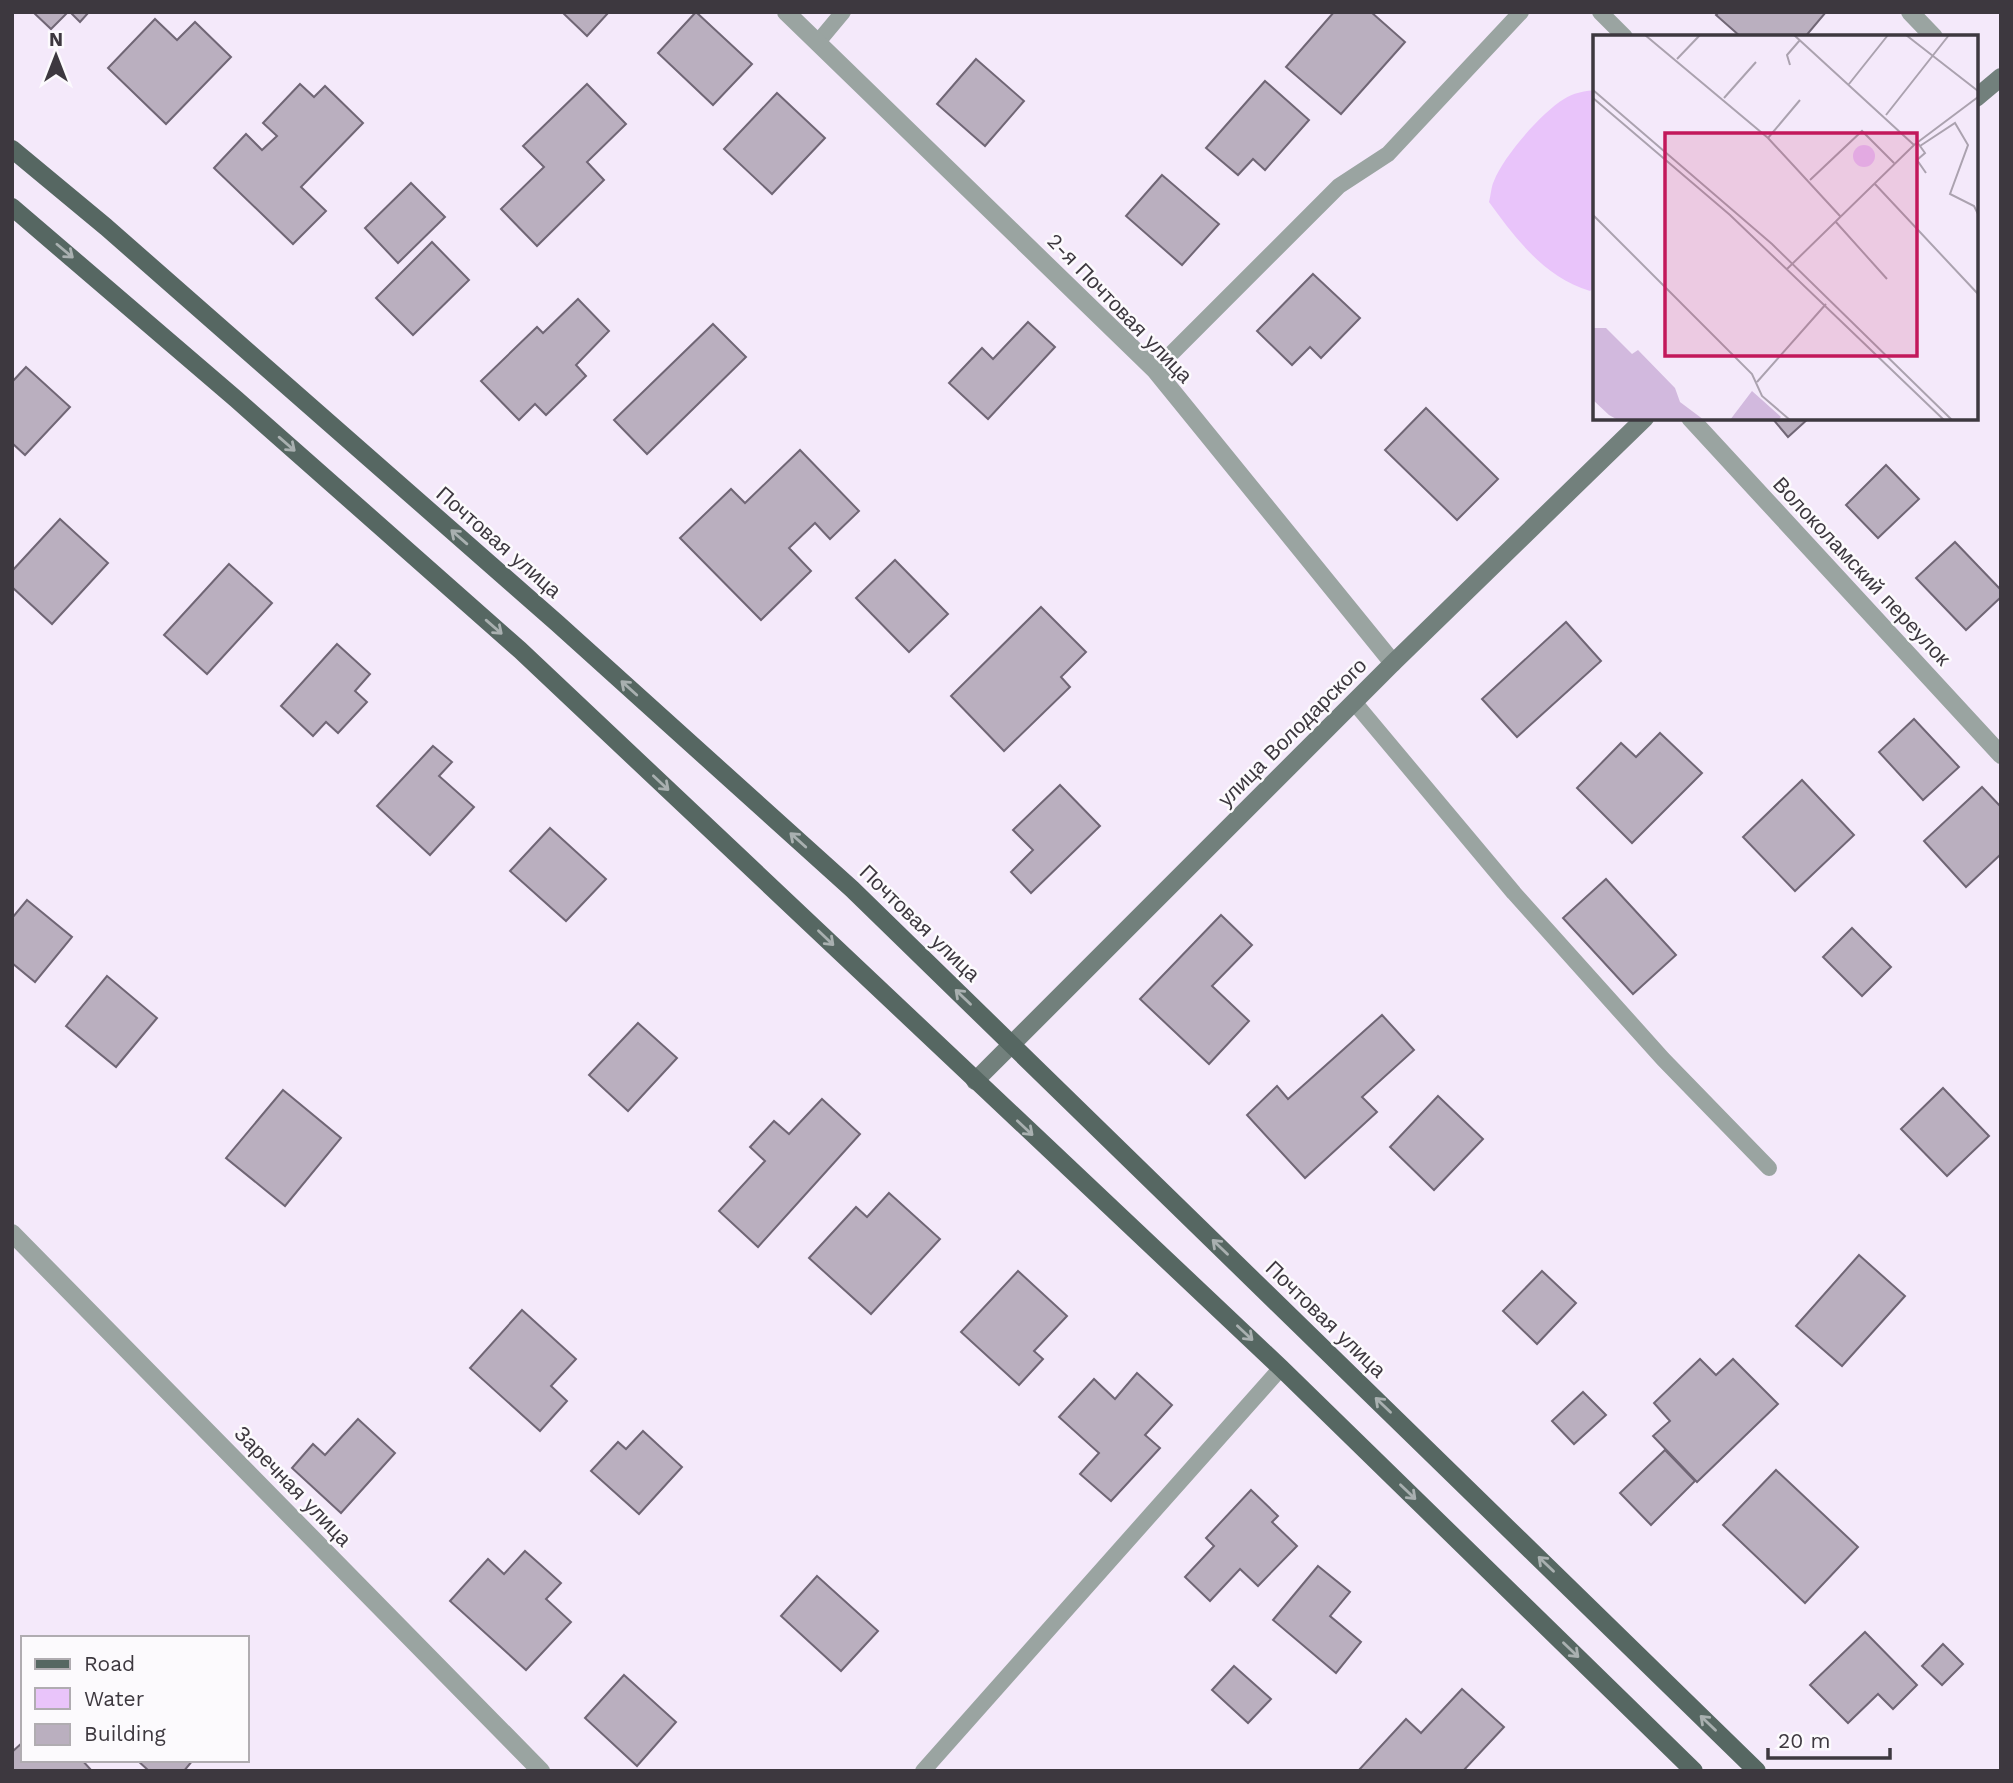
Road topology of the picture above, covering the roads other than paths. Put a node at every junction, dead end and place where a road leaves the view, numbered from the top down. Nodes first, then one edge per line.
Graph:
1 (786, 12) edge
2 (843, 12) edge
3 (1521, 12) edge
4 (1600, 12) edge
5 (1910, 12) edge
6 (1623, 35) edge
7 (1932, 35) edge
8 (818, 42) junction
9 (2001, 77) edge
10 (1979, 90) edge
11 (12, 149) edge
12 (12, 207) edge
13 (1155, 370) junction
14 (1643, 420) edge
15 (1692, 420) edge
16 (1393, 663) junction
17 (1354, 702) junction
18 (2001, 755) edge
19 (1012, 1045) junction
20 (975, 1081) junction
21 (1769, 1168) dead end
22 (12, 1233) edge
23 (1281, 1368) junction
24 (541, 1771) edge
25 (923, 1771) edge
26 (1694, 1771) edge
27 (1757, 1771) edge

1 - 8 street, 2-я Почтовая улица
2 - 8 lane
3 - 13 lane
4 - 6 lane
5 - 7 street
8 - 13 street, 2-я Почтовая улица
9 - 10 street
19 -> 11 main road, Почтовая улица
12 -> 20 main road
13 - 16 street, 2-я Почтовая улица
14 - 16 street, улица Володарского
15 - 18 street, Волоколамский переулок
16 - 17 street, улица Володарского
17 - 19 street, улица Володарского
17 - 21 lane
19 - 20 street, улица Володарского
27 -> 19 main road, Почтовая улица
20 -> 23 main road
22 - 24 street, Заречная улица
23 - 25 lane
23 -> 26 main road

